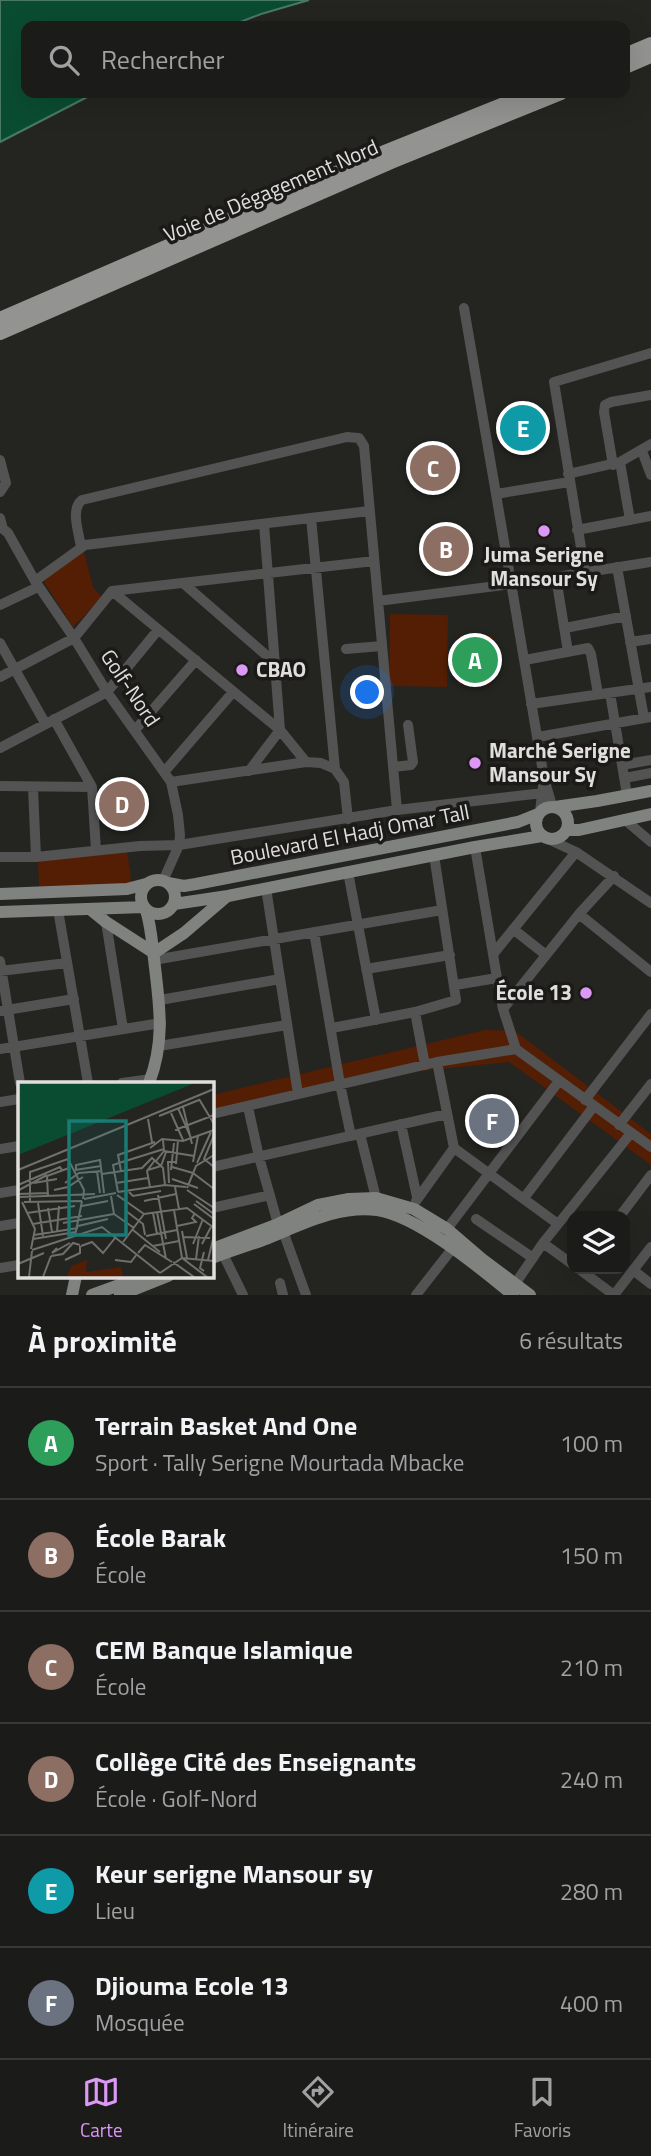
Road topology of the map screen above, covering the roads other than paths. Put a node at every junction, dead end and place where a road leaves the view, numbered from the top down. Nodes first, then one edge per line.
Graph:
1 (651, 44) edge
2 (630, 53) edge
3 (651, 56) edge
4 (630, 65) edge
5 (519, 98) edge
6 (549, 98) edge
7 (464, 308) dead end
8 (0, 319) edge
9 (0, 333) edge
10 (651, 353) edge
11 (651, 395) edge
12 (647, 447) edge
13 (617, 463) junction
14 (1, 464) edge
15 (651, 475) edge
16 (569, 478) junction
17 (2, 487) edge
18 (496, 494) junction
19 (369, 511) junction
20 (651, 516) edge
21 (0, 518) edge
22 (311, 518) junction
23 (631, 520) junction
24 (264, 524) junction
25 (2, 529) edge
26 (577, 530) junction
27 (81, 547) junction
28 (374, 561) junction
29 (651, 562) edge
30 (617, 567) junction
31 (315, 568) junction
32 (585, 572) junction
33 (268, 573) junction
34 (556, 577) junction
35 (183, 583) junction
36 (36, 584) junction
37 (512, 584) junction
38 (112, 591) junction
39 (378, 601) junction
40 (0, 605) edge
41 (626, 616) junction
42 (565, 628) junction
43 (158, 630) junction
44 (74, 638) junction
45 (651, 639) edge
46 (631, 642) junction
47 (0, 643) edge
48 (382, 646) junction
49 (346, 649) dead end
50 (568, 652) junction
51 (196, 660) junction
52 (525, 660) junction
53 (274, 662) junction
54 (15, 669) junction
55 (0, 677) edge
56 (651, 687) edge
57 (639, 688) junction
58 (107, 692) junction
59 (233, 692) junction
60 (610, 693) junction
61 (598, 694) junction
62 (531, 704) junction
63 (648, 718) edge
64 (50, 721) junction
65 (615, 722) junction
66 (408, 725) dead end
67 (135, 730) junction
68 (280, 730) junction
69 (538, 737) junction
70 (0, 748) edge
71 (651, 760) edge
72 (306, 762) junction
73 (622, 765) junction
74 (393, 767) junction
75 (335, 769) junction
76 (165, 771) junction
77 (249, 771) junction
78 (651, 773) edge
79 (544, 778) junction
80 (625, 778) junction
81 (171, 782) junction
82 (0, 786) edge
83 (33, 788) junction
84 (92, 788) junction
85 (651, 791) edge
86 (543, 793) junction
87 (627, 795) junction
88 (397, 810) junction
89 (546, 810) junction
90 (651, 814) edge
91 (348, 819) junction
92 (624, 820) junction
93 (567, 830) junction
94 (545, 837) junction
95 (651, 842) edge
96 (179, 845) junction
97 (475, 847) junction
98 (96, 850) junction
99 (576, 852) junction
100 (434, 855) junction
101 (0, 857) edge
102 (36, 857) junction
103 (348, 872) junction
104 (614, 876) junction
105 (165, 882) junction
106 (146, 884) junction
107 (266, 888) junction
108 (0, 894) edge
109 (228, 896) junction
110 (651, 904) edge
111 (171, 907) junction
112 (145, 908) junction
113 (90, 909) junction
114 (58, 910) junction
115 (442, 910) junction
116 (0, 912) edge
117 (579, 914) junction
118 (106, 922) junction
119 (358, 925) junction
120 (513, 929) junction
121 (314, 932) junction
122 (274, 939) junction
123 (154, 953) junction
124 (494, 953) junction
125 (450, 955) junction
126 (546, 955) junction
127 (67, 963) junction
128 (1, 968) edge
129 (366, 969) junction
130 (651, 972) edge
131 (497, 978) junction
132 (280, 979) junction
133 (455, 985) junction
134 (74, 999) junction
135 (160, 1000) junction
136 (503, 1009) junction
137 (4, 1010) edge
138 (415, 1012) junction
139 (651, 1016) edge
140 (376, 1020) junction
141 (161, 1023) junction
142 (287, 1025) junction
143 (332, 1028) junction
144 (123, 1029) junction
145 (80, 1037) junction
146 (159, 1046) junction
147 (14, 1047) junction
148 (0, 1049) edge
149 (516, 1049) junction
150 (437, 1062) junction
151 (425, 1065) junction
152 (150, 1081) edge
153 (559, 1081) junction
154 (20, 1082) edge
155 (88, 1082) edge
156 (340, 1084) junction
157 (651, 1084) edge
158 (298, 1094) junction
159 (18, 1099) edge
160 (585, 1100) junction
161 (0, 1102) edge
162 (594, 1106) junction
163 (248, 1107) junction
164 (214, 1114) edge
165 (447, 1114) junction
166 (401, 1124) junction
167 (619, 1125) junction
168 (631, 1133) junction
169 (355, 1135) junction
170 (18, 1146) edge
171 (651, 1146) edge
172 (454, 1147) junction
173 (0, 1149) edge
174 (259, 1157) junction
175 (214, 1167) edge
176 (490, 1172) junction
177 (651, 1175) edge
178 (18, 1190) edge
179 (0, 1193) edge
180 (270, 1195) junction
181 (376, 1198) junction
182 (524, 1198) junction
183 (416, 1203) junction
184 (214, 1208) edge
185 (624, 1211) edge
186 (476, 1219) dead end
187 (18, 1223) edge
188 (558, 1224) junction
189 (0, 1226) edge
190 (281, 1227) junction
191 (447, 1229) junction
192 (543, 1243) junction
193 (651, 1247) edge
194 (452, 1249) junction
195 (215, 1253) edge
196 (533, 1258) junction
197 (567, 1260) edge
198 (18, 1265) edge
199 (0, 1268) edge
200 (633, 1270) junction
201 (586, 1274) edge
202 (630, 1274) edge
203 (630, 1274) edge
204 (280, 1283) dead end
205 (651, 1284) edge
206 (148, 1285) edge
207 (514, 1290) edge
208 (92, 1295) edge
209 (120, 1295) edge
210 (243, 1295) edge
211 (283, 1295) edge
212 (306, 1295) edge
213 (416, 1295) edge
214 (530, 1295) edge

1 - 2 highway
3 - 4 highway
5 - 8 highway, Voie de Dégagement Nord
6 - 9 highway, Voie de Dégagement Nord
7 - 18 street
10 - 16 street
11 - 13 street
12 - 13 street
12 - 15 street
13 - 16 street
13 - 23 street
14 - 17 street
16 - 18 street
16 - 26 street
18 - 37 street
19 - 22 street
19 - 27 street
19 - 28 street
20 - 23 street
21 - 25 street, Golf-Nord
22 - 24 street
22 - 31 street
23 - 26 street
24 - 27 street
24 - 33 street
25 - 36 street, Golf-Nord
26 - 32 street
27 - 36 street
28 - 31 street
28 - 39 street
29 - 30 street
30 - 32 street
30 - 41 street
31 - 33 street
31 - 75 street
32 - 34 street
33 - 35 street
33 - 53 street
34 - 37 street
34 - 42 street
35 - 38 street
35 - 53 street
36 - 40 street
36 - 44 street, Golf-Nord
37 - 39 street
37 - 52 street
38 - 43 street
38 - 44 street
39 - 48 street
41 - 42 street
41 - 46 street
42 - 50 street
43 - 51 street
43 - 58 street
44 - 54 street
44 - 58 street, Golf-Nord
45 - 46 street
46 - 57 street
47 - 54 street
48 - 49 street
48 - 74 street
50 - 52 street
50 - 61 street
51 - 59 street
51 - 67 street
52 - 62 street
53 - 68 street
54 - 55 street
54 - 64 street
56 - 57 street
57 - 60 street
57 - 63 street
58 - 64 street
58 - 67 street, Golf-Nord
59 - 68 street
59 - 76 street
60 - 61 street
60 - 65 street
61 - 62 street
62 - 69 street
63 - 65 street
64 - 70 street
64 - 84 street
65 - 69 street
65 - 73 street
66 - 74 street
67 - 76 street, Golf-Nord
68 - 72 street
68 - 77 street
69 - 79 street
71 - 73 street
72 - 75 street
72 - 77 street
73 - 80 street
74 - 88 street
75 - 91 street
76 - 81 street, Golf-Nord
77 - 81 street
78 - 80 street
79 - 86 street
79 - 89 street
80 - 87 street
81 - 96 street, Golf-Nord
82 - 83 street
83 - 84 street
83 - 102 street
84 - 98 street
85 - 87 main road, Boulevard El Hadj Omar Tall
86 - 88 street
86 - 89 street
87 - 89 main road, Boulevard El Hadj Omar Tall
88 - 91 street
89 - 93 main road
89 - 94 main road
89 - 105 main road, Boulevard El Hadj Omar Tall
90 - 92 main road
91 - 96 street
92 - 93 main road
92 - 95 street
93 - 94 main road
93 - 99 street
94 - 97 main road, Boulevard El Hadj Omar Tall
94 - 99 street
96 - 98 street
96 - 105 street, Golf-Nord
97 - 100 main road, Boulevard El Hadj Omar Tall
97 - 124 street
98 - 102 street
99 - 104 street
99 - 120 street
100 - 103 main road, Boulevard El Hadj Omar Tall
100 - 115 street
101 - 102 street
103 - 107 main road, Boulevard El Hadj Omar Tall
103 - 119 street
104 - 110 street
104 - 117 street
105 - 106 main road, Boulevard El Hadj Omar Tall
105 - 111 main road
106 - 108 main road, Boulevard El Hadj Omar Tall
106 - 112 main road
107 - 109 main road, Boulevard El Hadj Omar Tall
107 - 122 street
109 - 111 main road, Boulevard El Hadj Omar Tall
109 - 123 main road
111 - 112 main road, Boulevard El Hadj Omar Tall
111 - 123 main road
112 - 113 main road, Boulevard El Hadj Omar Tall
112 - 123 main road
113 - 114 main road, Boulevard El Hadj Omar Tall
113 - 118 main road
114 - 116 main road, Boulevard El Hadj Omar Tall
114 - 127 street
115 - 119 street
115 - 125 street
117 - 126 street
117 - 130 street
118 - 123 main road
118 - 144 street
119 - 121 street
119 - 129 street
120 - 124 street
120 - 126 street
121 - 122 street
121 - 143 street
122 - 123 street
122 - 132 street
123 - 135 main road
124 - 131 street
125 - 129 street
125 - 133 street
126 - 136 street
127 - 128 street
127 - 134 street
128 - 137 street
129 - 140 street
131 - 133 street
131 - 136 street
132 - 135 street
132 - 142 street
133 - 138 street
134 - 137 street
134 - 145 street
135 - 141 main road
136 - 149 street
137 - 147 street
138 - 140 street
138 - 151 street
139 - 160 street
140 - 143 street
141 - 144 street
141 - 146 main road
142 - 146 street
142 - 158 street
143 - 156 street
144 - 145 street
145 - 147 street
145 - 155 street
146 - 152 main road
147 - 148 street
147 - 154 street
149 - 150 street
149 - 153 street
150 - 151 street
150 - 165 street
151 - 156 street
153 - 160 street
153 - 176 street
156 - 158 street
156 - 169 street
157 - 167 street
158 - 163 street
159 - 161 street
160 - 162 street
162 - 167 street
162 - 182 street
163 - 164 street
163 - 174 street
165 - 166 street
165 - 172 street
166 - 169 street
166 - 183 street
167 - 168 street
168 - 171 street
168 - 188 street
169 - 174 street
169 - 181 street
170 - 173 street
172 - 176 street
172 - 183 street
174 - 175 street
174 - 180 street
176 - 182 street
176 - 191 street
177 - 185 street
178 - 179 street
180 - 184 street
180 - 190 street
181 - 183 main road
181 - 190 main road
182 - 188 street
183 - 191 main road
186 - 196 street
187 - 189 street
188 - 192 street
190 - 194 main road
190 - 195 main road
190 - 212 street
191 - 207 main road
192 - 196 street
192 - 197 street
193 - 200 street
194 - 207 main road
194 - 213 street
195 - 210 street
196 - 207 street
198 - 199 street
200 - 202 street
200 - 205 street
201 - 203 street
204 - 211 street
206 - 208 main road
206 - 209 main road
207 - 214 main road

